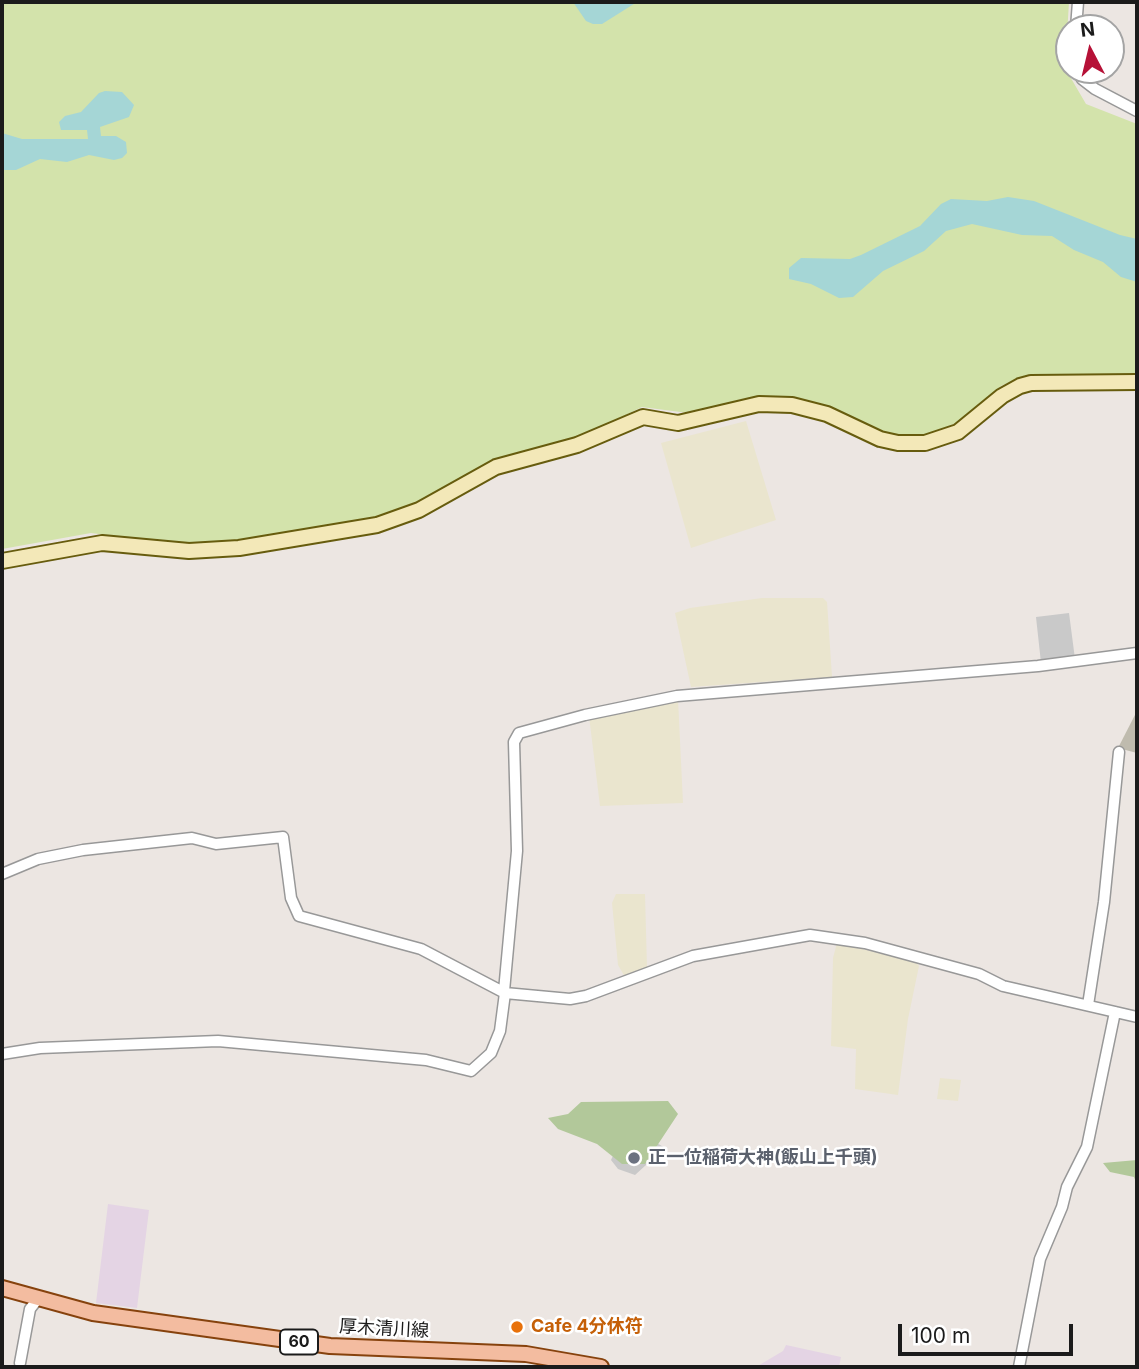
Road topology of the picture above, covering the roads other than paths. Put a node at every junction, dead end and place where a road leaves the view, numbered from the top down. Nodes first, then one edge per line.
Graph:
1 (1088, 84) edge
2 (1137, 111) edge
3 (1137, 382) edge
4 (2, 561) edge
5 (1137, 653) edge
6 (1119, 752) dead end
7 (2, 874) edge
8 (504, 992) junction
9 (1088, 1005) junction
10 (1115, 1012) junction
11 (1137, 1017) edge
12 (2, 1054) edge
13 (2, 1288) edge
14 (37, 1300) junction
15 (20, 1363) dead end
16 (601, 1367) edge
17 (1019, 1367) edge

1 - 2 street
3 - 4 street
5 - 8 street
6 - 9 street
7 - 8 street
8 - 9 street
8 - 12 street
9 - 10 street
10 - 11 street
10 - 17 street
13 - 14 main road, 厚木清川線 / 60
14 - 15 street
14 - 16 main road, 厚木清川線 / 60

